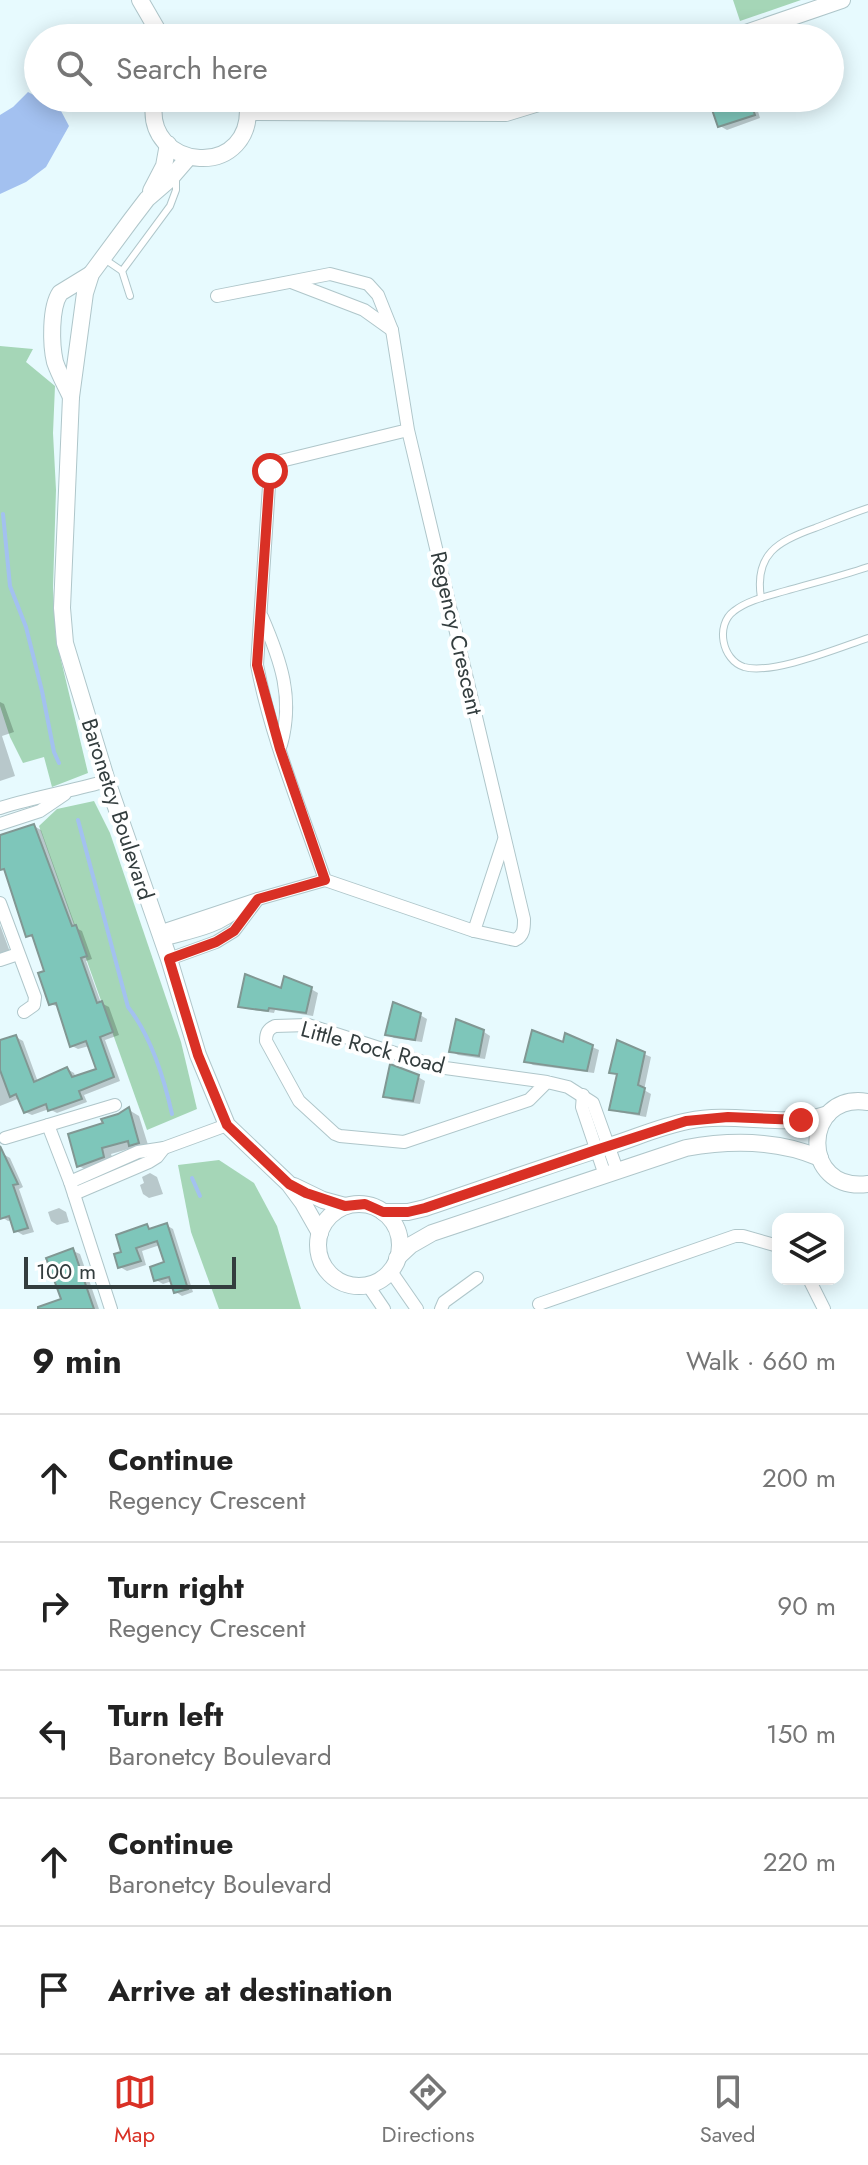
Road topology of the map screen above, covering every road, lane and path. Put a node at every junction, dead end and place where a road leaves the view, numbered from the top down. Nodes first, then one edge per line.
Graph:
1 (140, 0) edge
2 (842, 0) edge
3 (154, 24) edge
4 (772, 24) edge
5 (153, 112) edge
6 (248, 112) edge
7 (474, 112) edge
8 (509, 112) edge
9 (168, 144) junction
10 (188, 158) junction
11 (176, 172) junction
12 (147, 199) junction
13 (103, 258) junction
14 (122, 271) junction
15 (91, 274) junction
16 (289, 281) junction
17 (130, 296) dead end
18 (217, 296) dead end
19 (392, 330) junction
20 (71, 397) junction
21 (408, 430) junction
22 (868, 508) edge
23 (868, 567) edge
24 (761, 598) junction
25 (260, 614) junction
26 (868, 638) edge
27 (280, 749) junction
28 (107, 781) junction
29 (67, 792) junction
30 (0, 808) edge
31 (0, 824) edge
32 (505, 837) junction
33 (325, 880) junction
34 (258, 899) junction
35 (0, 903) edge
36 (474, 931) junction
37 (161, 936) junction
38 (18, 954) junction
39 (169, 959) junction
40 (0, 960) edge
41 (24, 1012) dead end
42 (547, 1082) junction
43 (867, 1101) edge
44 (115, 1105) dead end
45 (828, 1114) junction
46 (48, 1125) junction
47 (227, 1125) junction
48 (5, 1138) dead end
49 (602, 1148) junction
50 (820, 1158) junction
51 (611, 1173) junction
52 (289, 1184) junction
53 (72, 1188) junction
54 (865, 1188) edge
55 (345, 1206) junction
56 (383, 1212) junction
57 (320, 1233) junction
58 (772, 1244) edge
59 (394, 1264) junction
60 (477, 1278) dead end
61 (367, 1284) junction
62 (812, 1285) edge
63 (539, 1304) dead end
64 (111, 1309) edge
65 (384, 1309) edge
66 (417, 1309) edge
67 (441, 1309) edge
68 (824, 1309) edge

1 - 3 street
2 - 4 street
5 - 9 street
6 - 10 street
7 - 8 street
9 - 10 street
9 - 12 street, Baronetcy Boulevard
10 - 11 street, Baronetcy Boulevard
11 - 12 street, Baronetcy Boulevard
11 - 14 lane
12 - 13 street, Baronetcy Boulevard
13 - 14 lane
13 - 15 street, Baronetcy Boulevard
14 - 17 lane
15 - 20 street, Baronetcy Boulevard
15 - 20 street, Baronetcy Boulevard
16 - 18 street, Regency Crescent
16 - 19 street
16 - 19 street, Regency Crescent
19 - 21 street, Regency Crescent
20 - 28 street, Baronetcy Boulevard
21 - 25 street
21 - 32 street, Regency Crescent
22 - 24 lane
23 - 24 lane
24 - 26 lane
25 - 27 street
25 - 27 street
27 - 33 street
28 - 29 street
28 - 37 street, Baronetcy Boulevard
29 - 30 street
29 - 31 street
32 - 36 street
32 - 36 street, Regency Crescent
33 - 34 street
33 - 36 street, Regency Crescent
34 - 37 street
34 - 39 street
35 - 38 street
37 - 39 street, Baronetcy Boulevard
38 - 40 street
38 - 41 street
39 - 47 street, Baronetcy Boulevard
42 - 42 street, Little Rock Road
42 - 49 street, Little Rock Road
43 - 45 street
44 - 46 street
45 - 49 street
45 - 50 street
46 - 48 street
46 - 53 street
47 - 52 street, Baronetcy Boulevard
47 - 53 street
49 - 51 street, Little Rock Road
49 - 56 street
50 - 51 street
50 - 54 street
51 - 59 street
52 - 55 street, Baronetcy Boulevard
52 - 57 street, Baronetcy Boulevard
53 - 64 street
55 - 56 street
55 - 57 street
56 - 59 street
57 - 61 street
58 - 63 street
59 - 61 street
59 - 66 street
60 - 67 street
61 - 65 street
62 - 68 street

